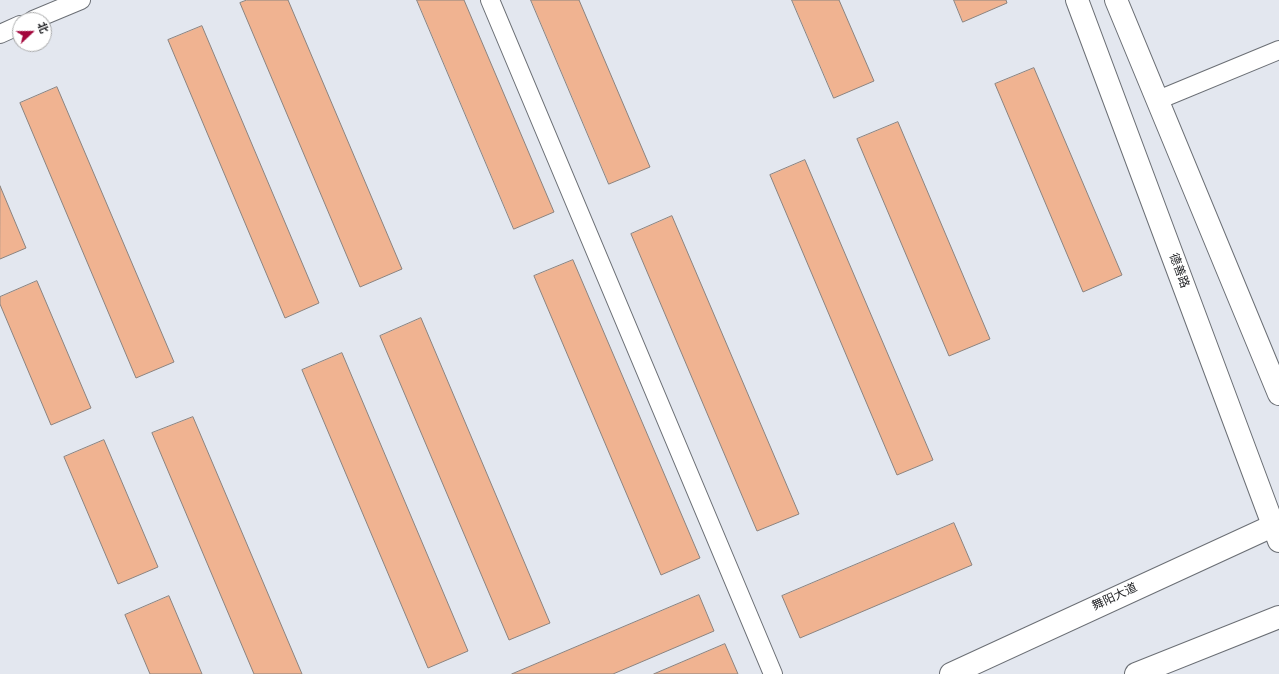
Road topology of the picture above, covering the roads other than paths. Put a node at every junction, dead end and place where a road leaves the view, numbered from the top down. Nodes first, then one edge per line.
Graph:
1 (81, 0) edge
2 (490, 0) edge
3 (1077, 0) edge
4 (1116, 0) edge
5 (52, 12) edge
6 (12, 29) edge
7 (0, 34) edge
8 (1279, 50) edge
9 (1158, 100) junction
10 (1279, 394) edge
11 (1277, 530) edge
12 (1279, 617) edge
13 (773, 674) edge
14 (951, 674) edge
15 (1136, 674) edge

1 - 5 street
2 - 13 street
3 - 11 street, 德善路
4 - 9 street
6 - 7 street
8 - 9 street
9 - 10 street
11 - 14 street, 舞阳大道
12 - 15 street

